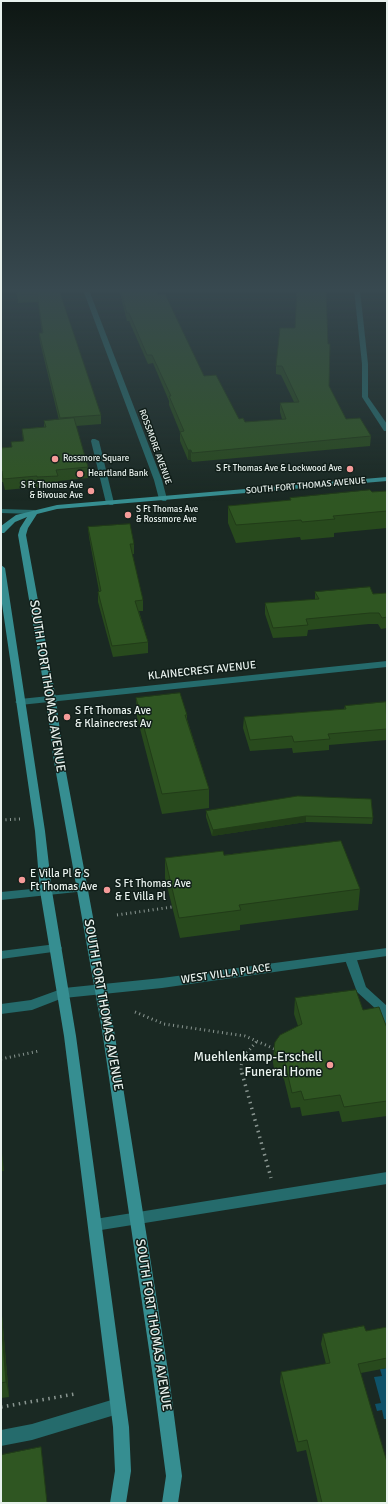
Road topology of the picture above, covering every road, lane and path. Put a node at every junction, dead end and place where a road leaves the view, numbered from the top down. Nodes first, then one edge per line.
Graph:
1 (113, 360) edge
2 (364, 360) edge
3 (387, 430) edge
4 (95, 441) dead end
5 (387, 479) edge
6 (163, 499) junction
7 (110, 503) junction
8 (1, 511) edge
9 (34, 512) junction
10 (1, 531) edge
11 (1, 568) edge
12 (387, 664) edge
13 (51, 700) junction
14 (20, 702) junction
15 (82, 888) junction
16 (46, 891) junction
17 (1, 896) edge
18 (172, 908) edge
19 (117, 915) dead end
20 (56, 948) junction
21 (387, 952) edge
22 (1, 954) edge
23 (350, 957) junction
24 (101, 989) junction
25 (64, 993) junction
26 (1, 1009) edge
27 (135, 1012) dead end
28 (387, 1023) edge
29 (257, 1041) junction
30 (39, 1051) dead end
31 (279, 1051) edge
32 (1, 1059) edge
33 (387, 1178) edge
34 (274, 1196) junction
35 (137, 1219) junction
36 (95, 1225) junction
37 (75, 1394) dead end
38 (118, 1406) junction
39 (1, 1407) edge
40 (1, 1438) edge
41 (118, 1503) edge
42 (170, 1503) edge

1 - 6 street, ROSSMORE AVENUE
2 - 3 street
4 - 7 street
5 - 6 main road, SOUTH FORT THOMAS AVENUE
6 - 7 main road, SOUTH FORT THOMAS AVENUE
7 - 9 main road, SOUTH FORT THOMAS AVENUE
8 - 9 street
9 - 10 main road, SOUTH FORT THOMAS AVENUE
9 - 13 main road, SOUTH FORT THOMAS AVENUE
11 - 14 main road
12 - 13 street, KLAINECREST AVENUE
13 - 14 street, KLAINECREST AVENUE
13 - 15 main road, SOUTH FORT THOMAS AVENUE
14 - 16 main road
15 - 16 street
15 - 24 main road, SOUTH FORT THOMAS AVENUE
16 - 17 street
16 - 20 main road
18 - 19 path
20 - 22 street
20 - 25 main road
21 - 23 street, WEST VILLA PLACE
23 - 24 street, WEST VILLA PLACE
23 - 28 street
24 - 25 street, WEST VILLA PLACE
24 - 35 main road, SOUTH FORT THOMAS AVENUE
25 - 26 street, WEST VILLA PLACE
25 - 36 main road
27 - 29 path
29 - 31 path
29 - 34 path
30 - 32 path
33 - 34 street
34 - 35 street
35 - 36 street
35 - 42 main road, SOUTH FORT THOMAS AVENUE
36 - 38 main road
37 - 39 path
38 - 40 street
38 - 41 main road

